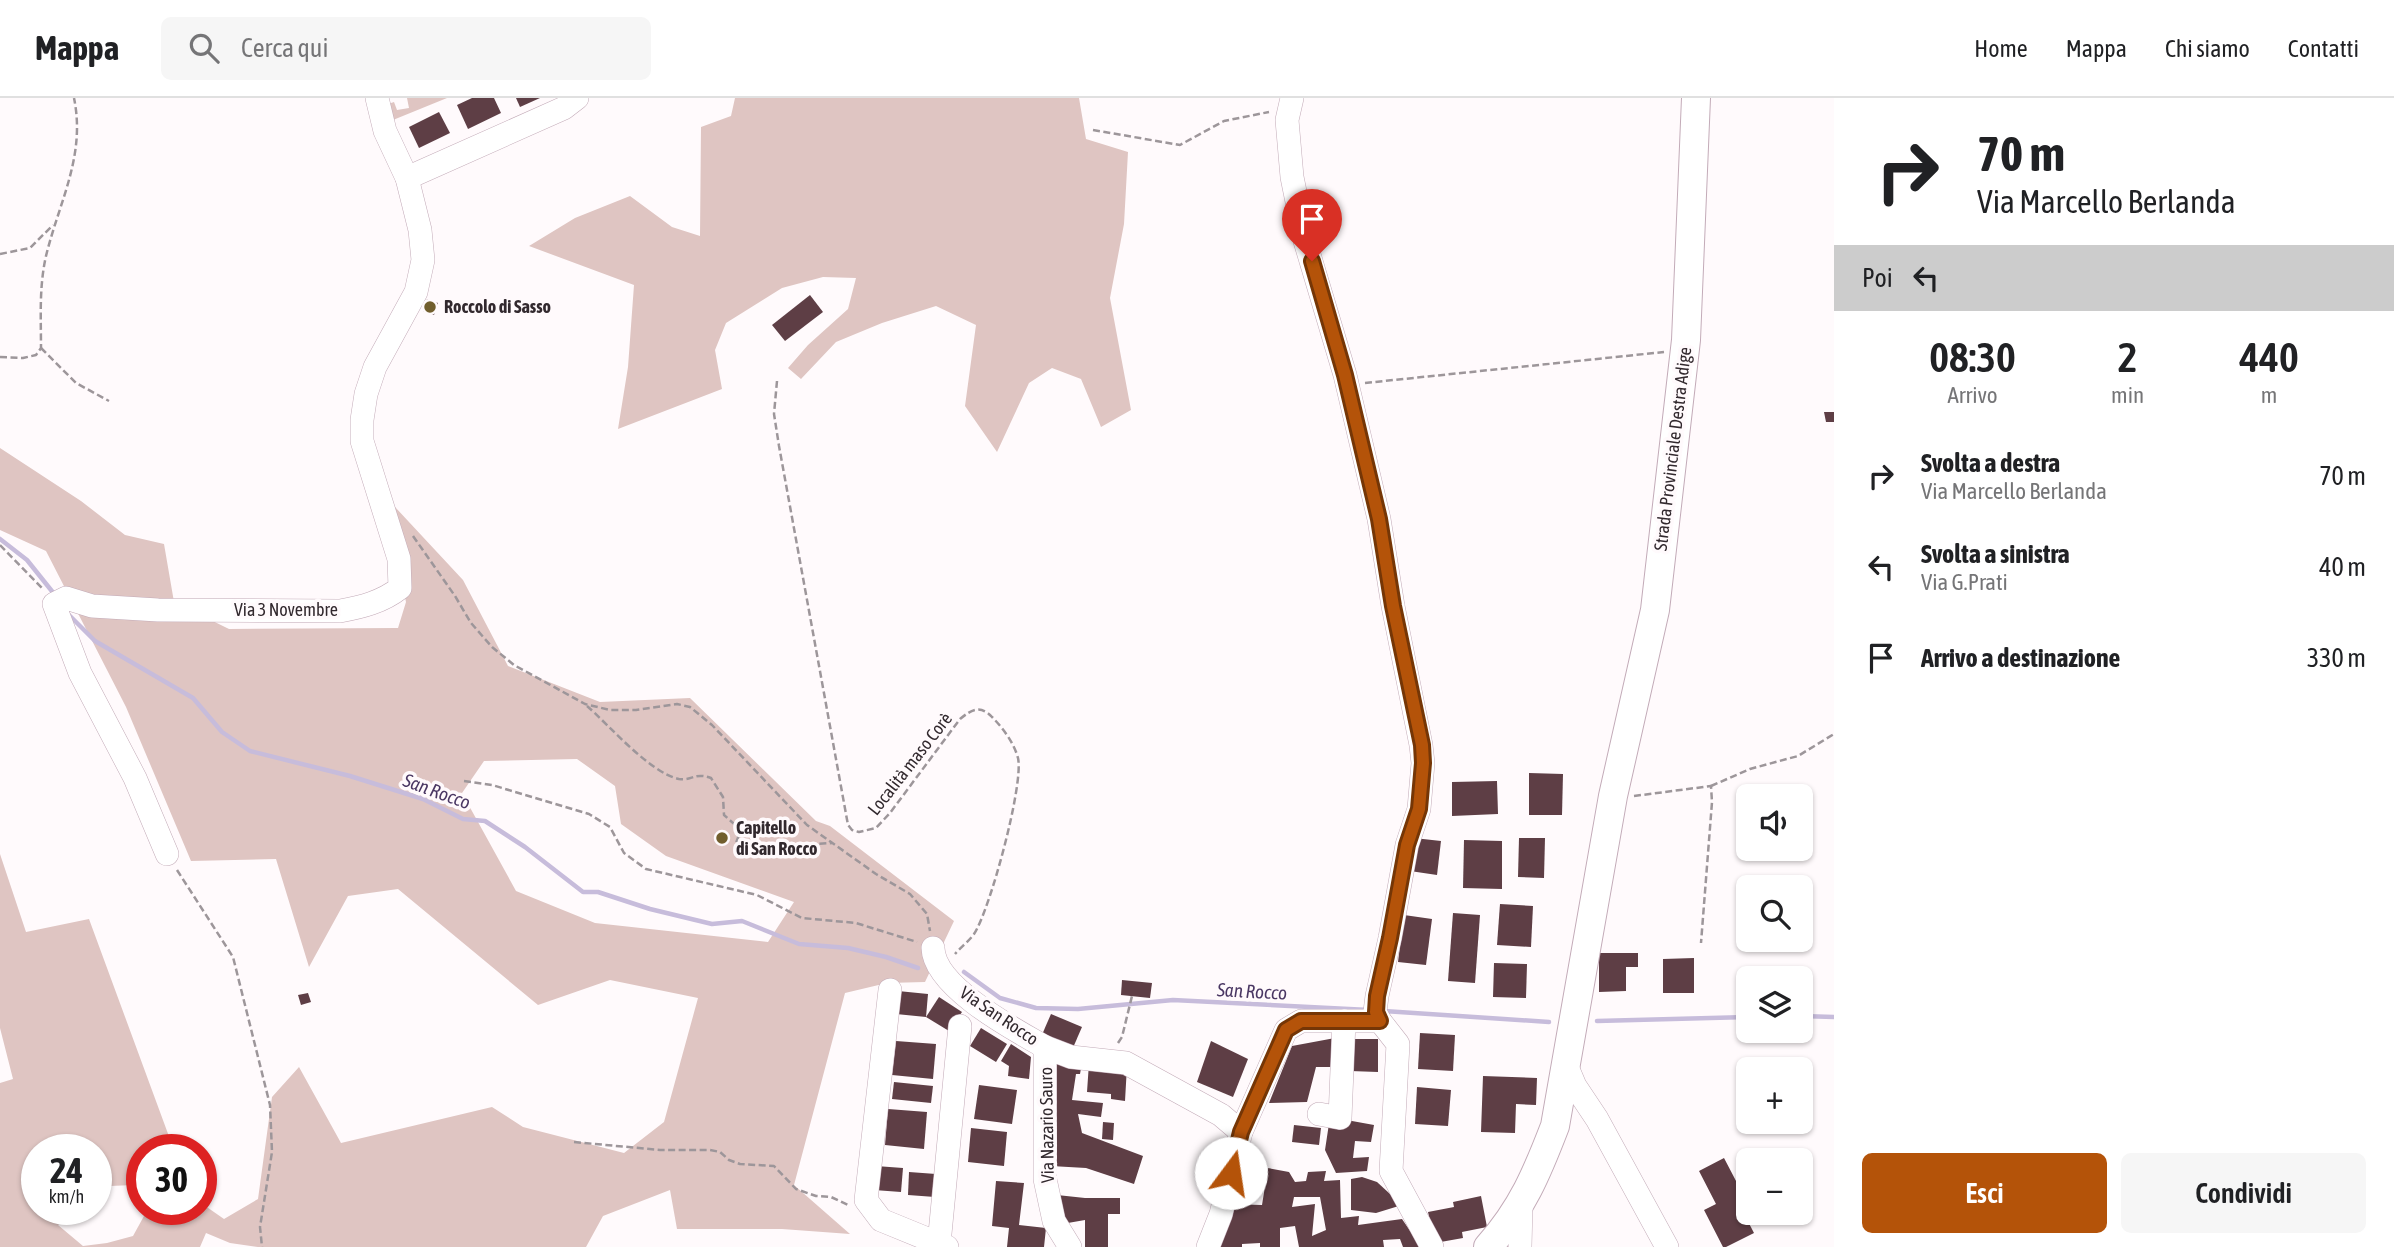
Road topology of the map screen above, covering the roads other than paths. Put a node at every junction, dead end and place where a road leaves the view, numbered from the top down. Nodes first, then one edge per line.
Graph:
1 (377, 98) edge
2 (577, 98) edge
3 (1696, 98) edge
4 (1292, 100) edge
5 (407, 178) junction
6 (167, 854) road end
7 (937, 958) road end
8 (890, 990) dead end
9 (1377, 1010) junction
10 (1344, 1021) junction
11 (960, 1026) dead end
12 (1045, 1047) junction
13 (1567, 1067) junction
14 (1319, 1114) dead end
15 (1241, 1132) junction
16 (1521, 1205) junction
17 (943, 1245) edge
18 (1070, 1247) edge
19 (1208, 1247) edge
20 (1432, 1247) edge
21 (1488, 1247) edge
22 (1520, 1247) edge
23 (1667, 1247) edge

1 - 5 street, Via 3 Novembre
2 - 5 street
3 - 13 main road, Strada Provinciale Destra Adige
4 - 9 street
5 - 6 street, Via 3 Novembre
7 - 12 street, Via San Rocco
8 - 17 street
9 - 10 street
9 - 20 street
10 - 14 street
10 - 15 street
11 - 17 street
12 - 15 street, Via Nazario Sauro
12 - 18 street, Via Nazario Sauro
13 - 16 main road, Strada Provinciale Destra Adige
13 - 23 street
15 - 19 street
16 - 21 main road, Strada Provinciale Destra Adige
16 - 22 street

